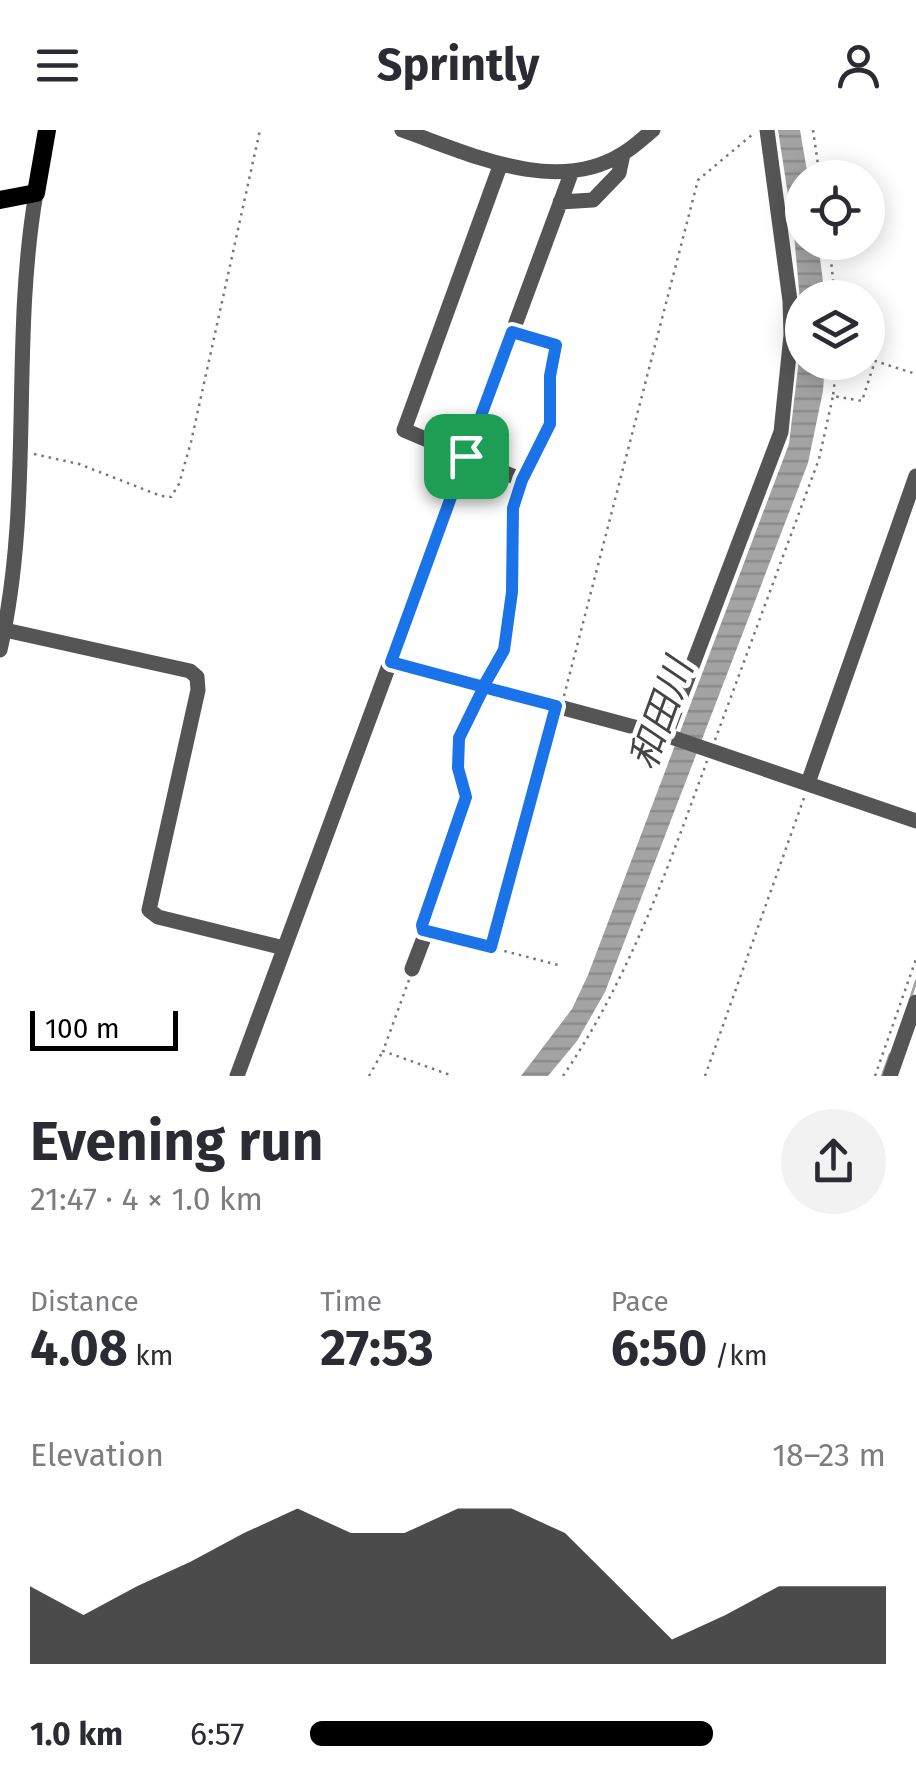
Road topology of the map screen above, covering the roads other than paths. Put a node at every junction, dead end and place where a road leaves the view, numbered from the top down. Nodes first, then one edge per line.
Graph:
1 (47, 130) edge
2 (402, 130) edge
3 (654, 130) edge
4 (760, 132) edge
5 (623, 154) junction
6 (500, 166) dead end
7 (572, 171) junction
8 (36, 193) junction
9 (0, 200) edge
10 (560, 202) junction
11 (512, 332) junction
12 (466, 456) junction
13 (916, 476) edge
14 (522, 480) junction
15 (5, 630) junction
16 (0, 650) edge
17 (391, 662) junction
18 (484, 687) junction
19 (667, 736) junction
20 (809, 783) junction
21 (916, 821) edge
22 (284, 948) junction
23 (412, 969) road end
24 (916, 1002) edge
25 (237, 1076) edge
26 (890, 1076) edge

1 - 8 main road
2 - 7 street
3 - 5 street
4 - 19 street
5 - 7 street
5 - 10 street
6 - 12 street
7 - 10 street
8 - 9 main road
8 - 15 street
10 - 11 street
11 - 12 street
11 - 14 street
12 - 14 street
12 - 17 street
13 - 20 street
14 - 18 street
15 - 16 street
15 - 22 street
17 - 18 street
17 - 22 street
18 - 19 street
18 - 23 street
19 - 20 street
20 - 21 street
22 - 25 street
24 - 26 street

